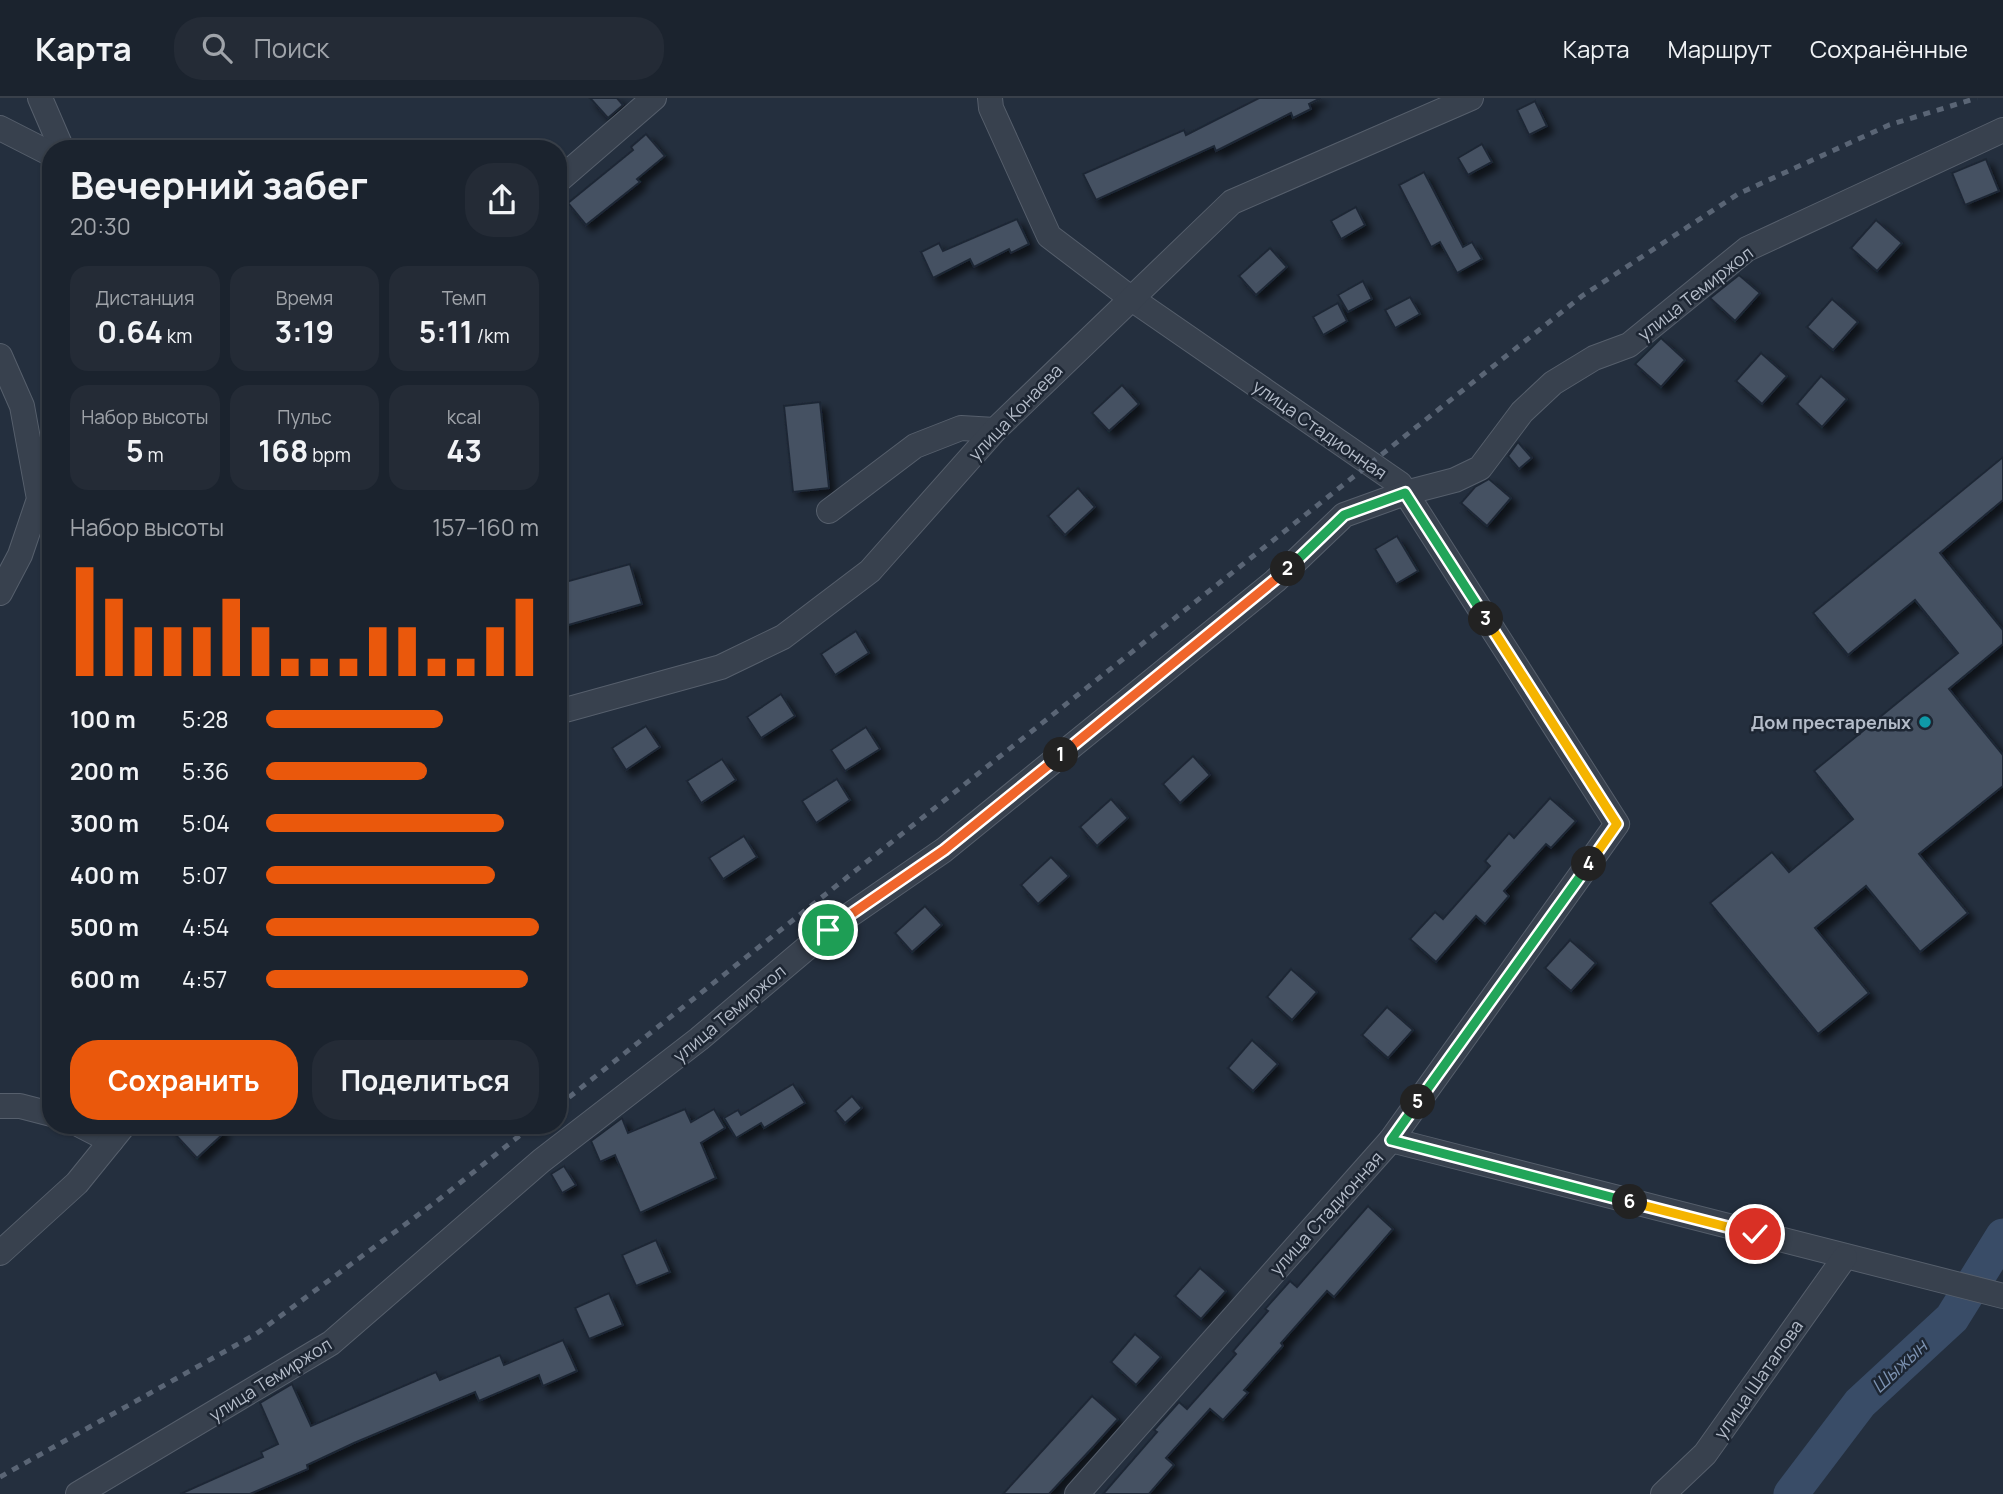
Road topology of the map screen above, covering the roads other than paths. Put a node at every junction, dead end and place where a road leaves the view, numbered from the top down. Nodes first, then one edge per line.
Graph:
1 (40, 98) edge
2 (654, 98) edge
3 (990, 98) edge
4 (1471, 98) edge
5 (0, 128) edge
6 (2003, 130) edge
7 (58, 140) edge
8 (42, 149) edge
9 (567, 173) edge
10 (1132, 299) junction
11 (0, 356) edge
12 (995, 430) junction
13 (42, 486) edge
14 (1405, 493) junction
15 (42, 505) edge
16 (830, 511) dead end
17 (0, 593) edge
18 (567, 710) edge
19 (0, 1106) edge
20 (42, 1112) edge
21 (116, 1134) edge
22 (1391, 1140) junction
23 (0, 1253) edge
24 (1845, 1257) junction
25 (2003, 1296) edge
26 (78, 1494) edge
27 (1077, 1494) edge
28 (1663, 1494) edge

1 - 7 street
2 - 9 street
3 - 10 street, улица Стадионная
4 - 10 street, улица Конаева
5 - 8 street
6 - 14 street, улица Темиржол
10 - 12 street, улица Конаева
10 - 14 street, улица Стадионная
11 - 13 street
12 - 16 street
12 - 18 street, улица Конаева
14 - 22 street, улица Стадионная
14 - 26 street, улица Темиржол
15 - 17 street
19 - 20 street
21 - 23 street
22 - 24 street
22 - 27 street, улица Стадионная
24 - 25 street
24 - 28 street, улица Шаталова

